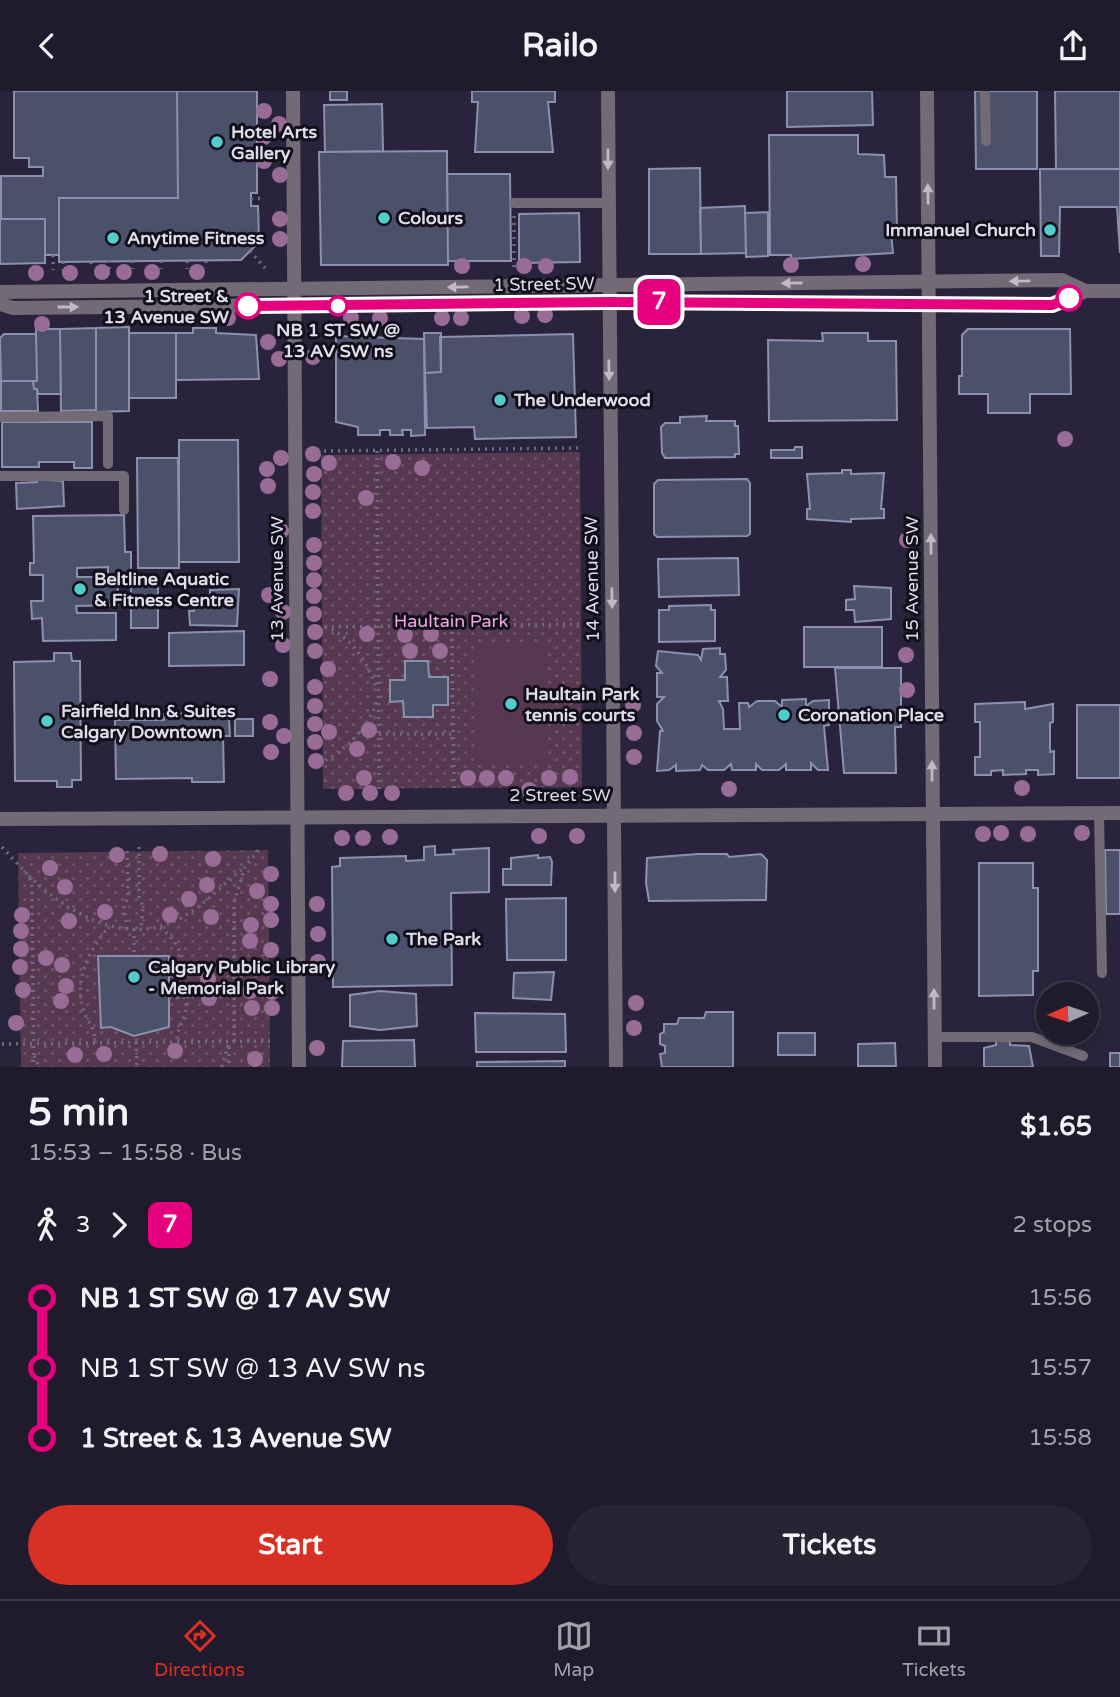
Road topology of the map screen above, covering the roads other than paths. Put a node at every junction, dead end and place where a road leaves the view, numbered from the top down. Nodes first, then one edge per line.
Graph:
1 (293, 91) edge
2 (608, 91) edge
3 (927, 91) edge
4 (985, 91) edge
5 (986, 141) dead end
6 (514, 203) road end
7 (608, 203) junction
8 (929, 282) junction
9 (608, 285) junction
10 (295, 289) junction
11 (1086, 291) junction
12 (1120, 291) edge
13 (0, 292) edge
14 (609, 302) junction
15 (929, 303) junction
16 (0, 304) edge
17 (295, 306) junction
18 (0, 417) edge
19 (108, 464) dead end
20 (0, 476) edge
21 (124, 510) dead end
22 (1099, 813) junction
23 (1120, 813) edge
24 (614, 814) junction
25 (933, 814) junction
26 (298, 817) junction
27 (0, 819) edge
28 (1102, 973) dead end
29 (934, 1037) junction
30 (1083, 1056) dead end
31 (299, 1067) edge
32 (616, 1067) edge
33 (935, 1067) edge

1 - 10 street, 13 Avenue SW
2 -> 7 street, 14 Avenue SW
8 -> 3 street, 15 Avenue SW
4 - 5 lane
6 - 7 lane
7 - 9 street, 14 Avenue SW
8 -> 9 street, 1 Street SW
11 -> 8 street, 1 Street SW
8 - 15 street, 15 Avenue SW
9 -> 10 street, 1 Street SW
9 - 14 street, 14 Avenue SW
10 - 13 street, 1 Street SW
10 - 17 street, 13 Avenue SW
11 - 12 street, 1 Street SW
11 - 15 street, 1 Street SW
14 - 15 street, 1 Street SW
14 - 17 street, 1 Street SW
14 -> 24 street, 14 Avenue SW
25 -> 15 street, 15 Avenue SW
16 -> 17 street, 1 Street SW
17 - 26 street, 13 Avenue SW
18 - 19 lane
20 - 21 lane
22 - 23 street, 2 Street SW
22 - 25 street, 2 Street SW
22 - 28 lane
24 - 25 street, 2 Street SW
24 - 26 street, 2 Street SW
24 -> 32 street, 14 Avenue SW
29 -> 25 street, 15 Avenue SW
26 - 27 street, 2 Street SW
26 - 31 street, 13 Avenue SW
29 - 30 lane
29 - 33 street, 15 Avenue SW

